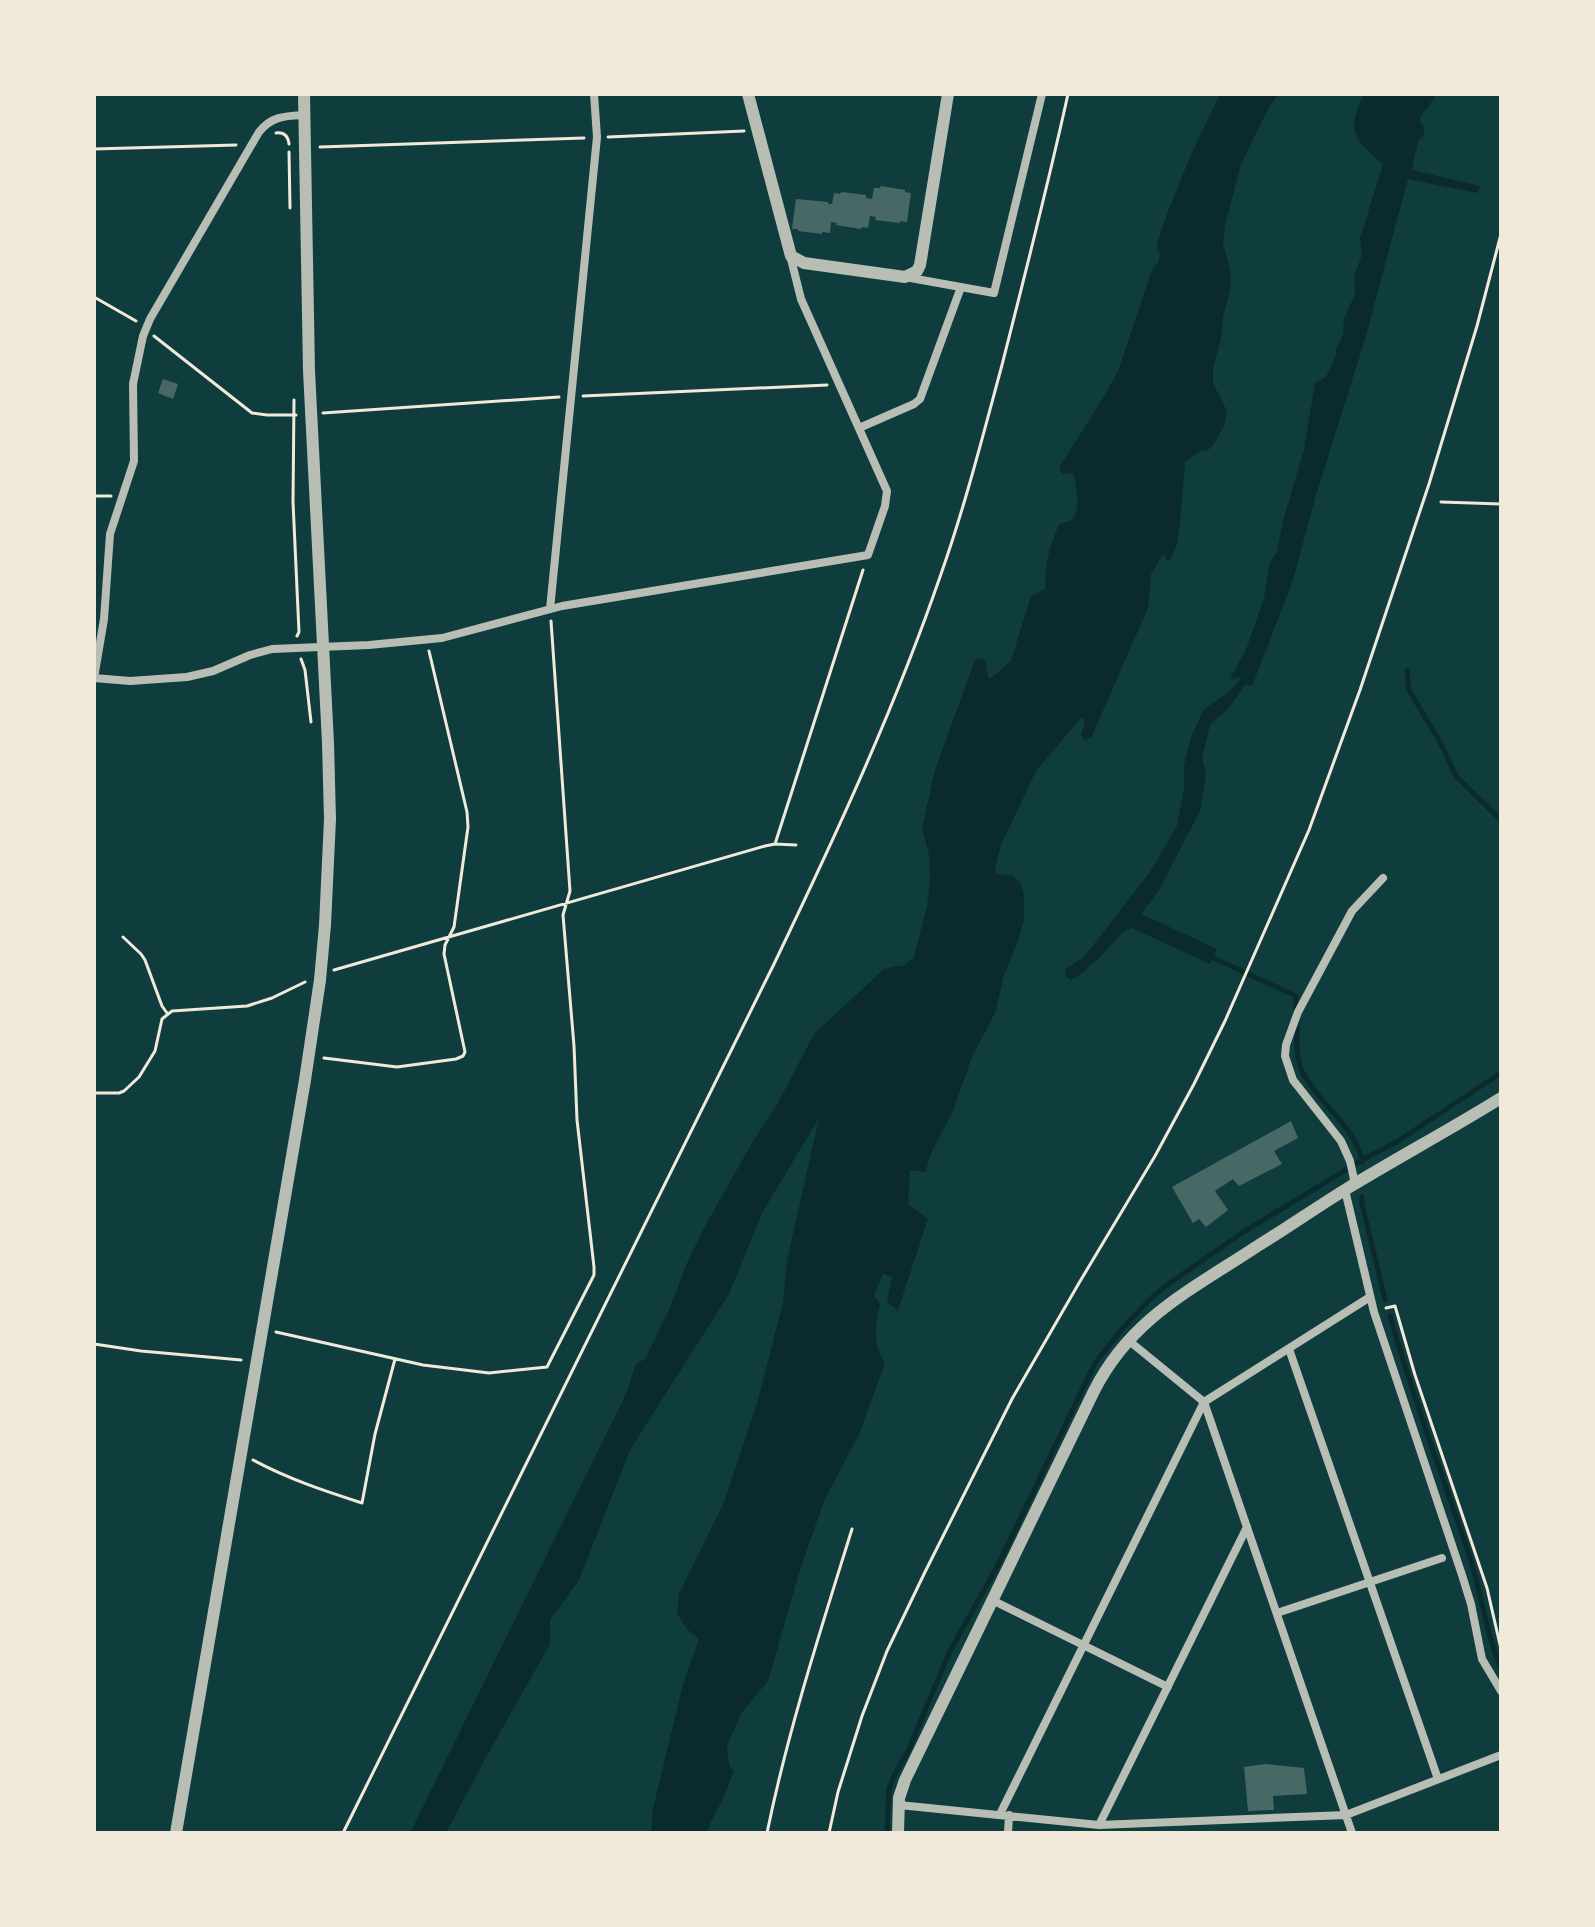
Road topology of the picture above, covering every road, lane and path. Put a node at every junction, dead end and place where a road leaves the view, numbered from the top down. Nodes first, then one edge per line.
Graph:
1 (304, 94) edge
2 (594, 94) edge
3 (748, 94) edge
4 (948, 94) edge
5 (1042, 94) edge
6 (1068, 94) edge
7 (304, 115) junction
8 (757, 130) junction
9 (273, 133) dead end
10 (597, 137) junction
11 (251, 144) junction
12 (304, 147) junction
13 (94, 149) edge
14 (290, 210) dead end
15 (1501, 234) edge
16 (789, 250) junction
17 (905, 277) junction
18 (961, 287) junction
19 (94, 297) edge
20 (145, 329) junction
21 (840, 385) junction
22 (570, 396) junction
23 (294, 399) dead end
24 (311, 414) junction
25 (294, 415) junction
26 (859, 428) junction
27 (1441, 502) dead end
28 (1501, 504) edge
29 (868, 555) junction
30 (550, 609) junction
31 (426, 640) junction
32 (291, 641) dead end
33 (322, 648) junction
34 (295, 657) dead end
35 (94, 678) edge
36 (311, 728) dead end
37 (775, 844) junction
38 (796, 845) dead end
39 (1383, 878) dead end
40 (567, 904) junction
41 (123, 937) dead end
42 (448, 938) junction
43 (320, 975) junction
44 (305, 982) junction
45 (304, 994) dead end
46 (167, 1013) junction
47 (325, 1058) dead end
48 (94, 1093) edge
49 (1501, 1098) edge
50 (1350, 1187) junction
51 (1370, 1297) junction
52 (1395, 1306) dead end
53 (263, 1329) junction
54 (1128, 1340) junction
55 (94, 1344) edge
56 (1289, 1349) junction
57 (395, 1359) junction
58 (241, 1369) dead end
59 (1204, 1402) junction
60 (241, 1454) junction
61 (1247, 1527) junction
62 (852, 1529) dead end
63 (1442, 1558) dead end
64 (1370, 1582) junction
65 (992, 1600) junction
66 (1277, 1613) junction
67 (1082, 1644) junction
68 (1501, 1649) edge
69 (1168, 1687) junction
70 (1501, 1691) edge
71 (1501, 1755) edge
72 (1438, 1779) junction
73 (899, 1805) junction
74 (1004, 1814) junction
75 (1346, 1815) junction
76 (1165, 1822) junction
77 (1099, 1825) junction
78 (176, 1833) edge
79 (343, 1833) edge
80 (767, 1833) edge
81 (829, 1833) edge
82 (898, 1833) edge
83 (1008, 1833) edge
84 (1166, 1833) edge
85 (1352, 1833) edge

1 - 7 street
2 - 10 street
3 - 8 street
4 - 17 street
5 - 18 street
6 - 79 path
7 - 11 street
7 - 12 street
8 - 10 path
8 - 16 street
9 - 14 path
10 - 12 path
10 - 22 street
11 - 13 path
11 - 20 street
12 - 24 street
15 - 81 path
16 - 17 street
16 - 21 street
17 - 18 street
18 - 26 street
19 - 20 path
20 - 25 path
20 - 35 street
21 - 22 path
21 - 26 street
22 - 24 path
22 - 30 street
23 - 25 path
24 - 25 path
24 - 33 street
25 - 32 path
26 - 29 street
27 - 28 path
29 - 30 street
29 - 37 path
30 - 31 street
30 - 40 path
31 - 33 street
31 - 42 path
33 - 35 street
33 - 43 street
34 - 36 path
37 - 38 path
37 - 40 path
39 - 50 street
40 - 42 path
40 - 57 path
41 - 46 path
42 - 43 path
42 - 47 path
43 - 44 path
43 - 53 street
44 - 45 path
44 - 46 path
46 - 48 path
49 - 50 street
50 - 51 street
50 - 54 street
51 - 56 street
51 - 70 street
52 - 68 path
53 - 57 path
53 - 60 street
54 - 59 street
54 - 65 street
55 - 58 path
56 - 59 street
56 - 64 street
57 - 60 path
59 - 61 street
59 - 67 street
60 - 78 street
61 - 66 street
61 - 69 street
62 - 80 path
63 - 64 street
64 - 66 street
64 - 72 street
65 - 67 street
65 - 73 street
66 - 75 street
67 - 69 street
67 - 74 street
69 - 77 street
71 - 72 street
72 - 75 street
73 - 74 street
73 - 82 street
74 - 77 street
74 - 83 street
75 - 76 street
75 - 85 street
76 - 77 street
76 - 84 street

